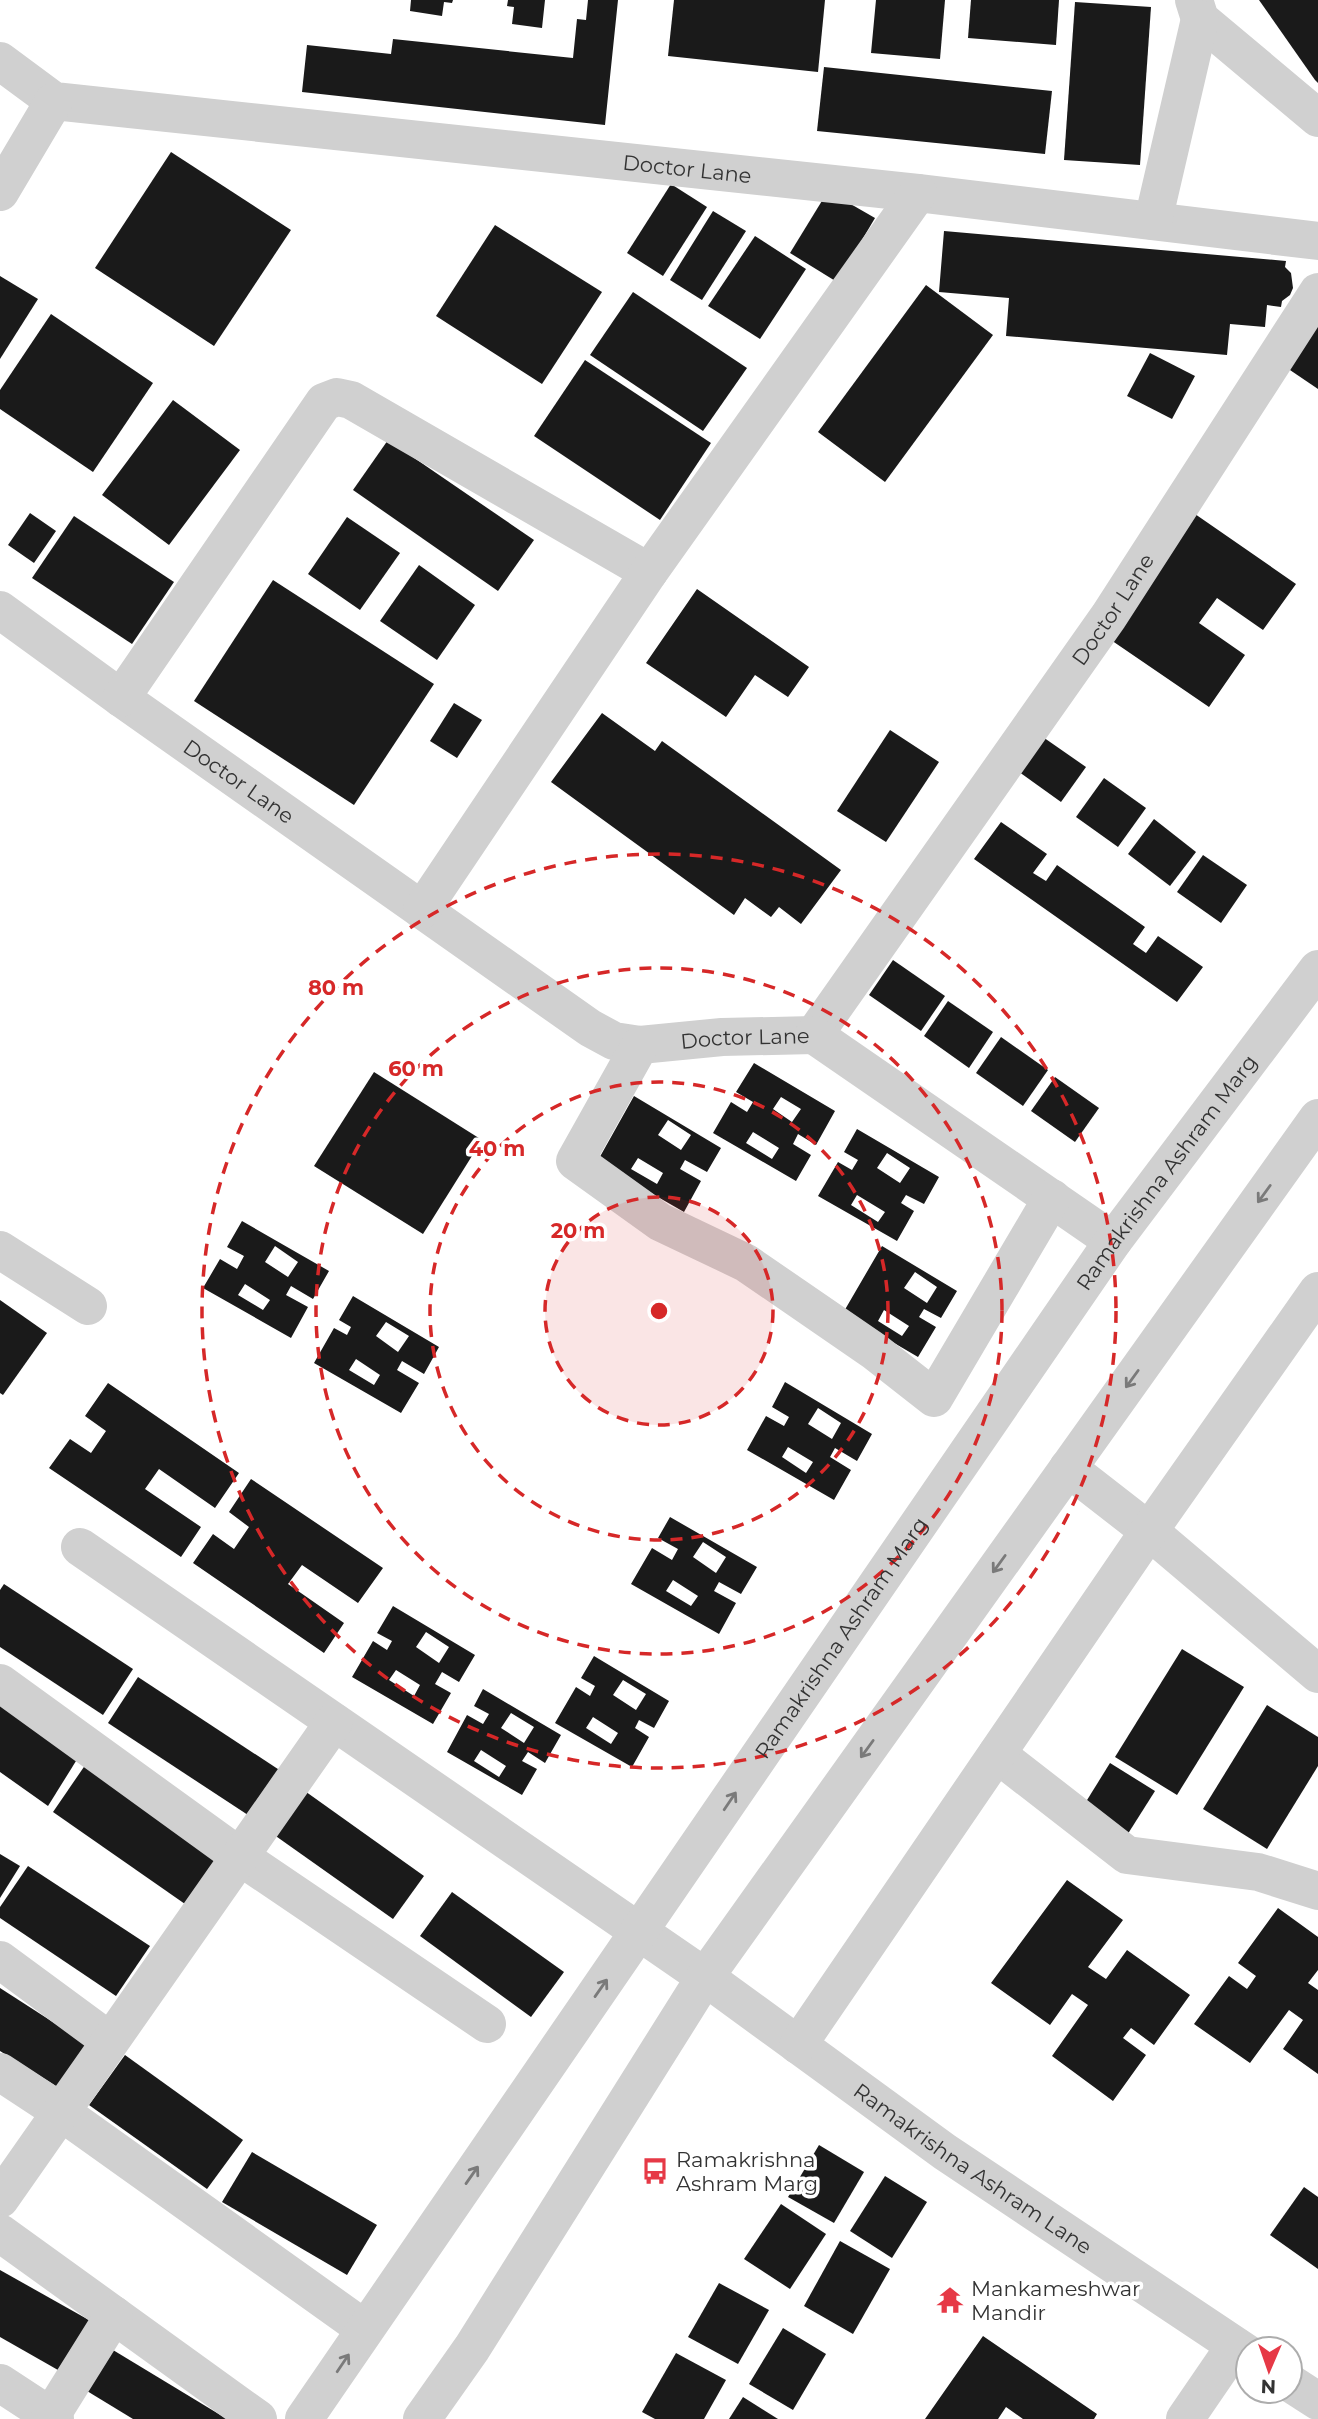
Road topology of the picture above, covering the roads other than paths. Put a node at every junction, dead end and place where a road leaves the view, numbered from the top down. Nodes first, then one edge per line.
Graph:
1 (1197, 10) edge
2 (0, 61) edge
3 (54, 102) junction
4 (1318, 118) edge
5 (0, 192) edge
6 (918, 193) junction
7 (1153, 221) junction
8 (1318, 241) edge
9 (1318, 292) edge
10 (649, 572) junction
11 (0, 610) edge
12 (121, 698) junction
13 (422, 910) junction
14 (1318, 969) edge
15 (814, 1035) junction
16 (640, 1045) junction
17 (1311, 1143) edge
18 (1052, 1198) junction
19 (1113, 1241) junction
20 (0, 1250) edge
21 (1318, 1291) edge
22 (88, 1306) dead end
23 (1068, 1468) junction
24 (1149, 1531) junction
25 (80, 1547) dead end
26 (1318, 1674) edge
27 (0, 1683) edge
28 (334, 1722) junction
29 (997, 1754) junction
30 (239, 1856) junction
31 (1318, 1891) edge
32 (640, 1932) junction
33 (0, 1960) edge
34 (705, 1977) junction
35 (487, 2024) dead end
36 (110, 2041) junction
37 (798, 2045) junction
38 (0, 2072) edge
39 (61, 2112) junction
40 (0, 2199) edge
41 (0, 2232) edge
42 (114, 2315) junction
43 (365, 2329) junction
44 (1234, 2345) edge
45 (1234, 2359) edge
46 (0, 2384) edge
47 (52, 2418) edge
48 (258, 2419) edge
49 (304, 2419) edge
50 (422, 2419) edge
51 (1185, 2419) edge

1 - 4 street
1 - 7 street
2 - 3 street
3 - 5 street
3 - 6 street, Doctor Lane
6 - 7 street, Doctor Lane
6 - 10 street
7 - 8 street, Doctor Lane
9 - 15 street, Doctor Lane
10 - 12 street
10 - 13 street
11 - 12 street, Doctor Lane
12 - 13 street, Doctor Lane
13 - 16 street, Doctor Lane
14 - 19 street, Ramakrishna Ashram Marg
15 - 16 street, Doctor Lane
15 - 18 street
16 - 18 street
17 -> 23 street
18 - 19 street
32 -> 19 street, Ramakrishna Ashram Marg
20 - 22 street
21 - 24 street
23 - 24 street
23 -> 34 street
24 - 26 street
24 - 29 street
25 - 28 street, Ramakrishna Ashram Lane
27 - 30 street
28 - 30 street
28 - 32 street, Ramakrishna Ashram Lane
29 - 31 street
29 - 37 street
30 - 35 street
30 - 36 street
32 - 34 street, Ramakrishna Ashram Lane
43 -> 32 street, Ramakrishna Ashram Marg
33 - 36 street
34 - 37 street, Ramakrishna Ashram Lane
34 - 50 street
36 - 39 street
37 - 44 street, Ramakrishna Ashram Lane
38 - 39 street
39 - 40 street
39 - 43 street
41 - 42 street
42 - 47 street
42 - 48 street
49 -> 43 street, Ramakrishna Ashram Marg
45 - 51 street
46 - 47 street

